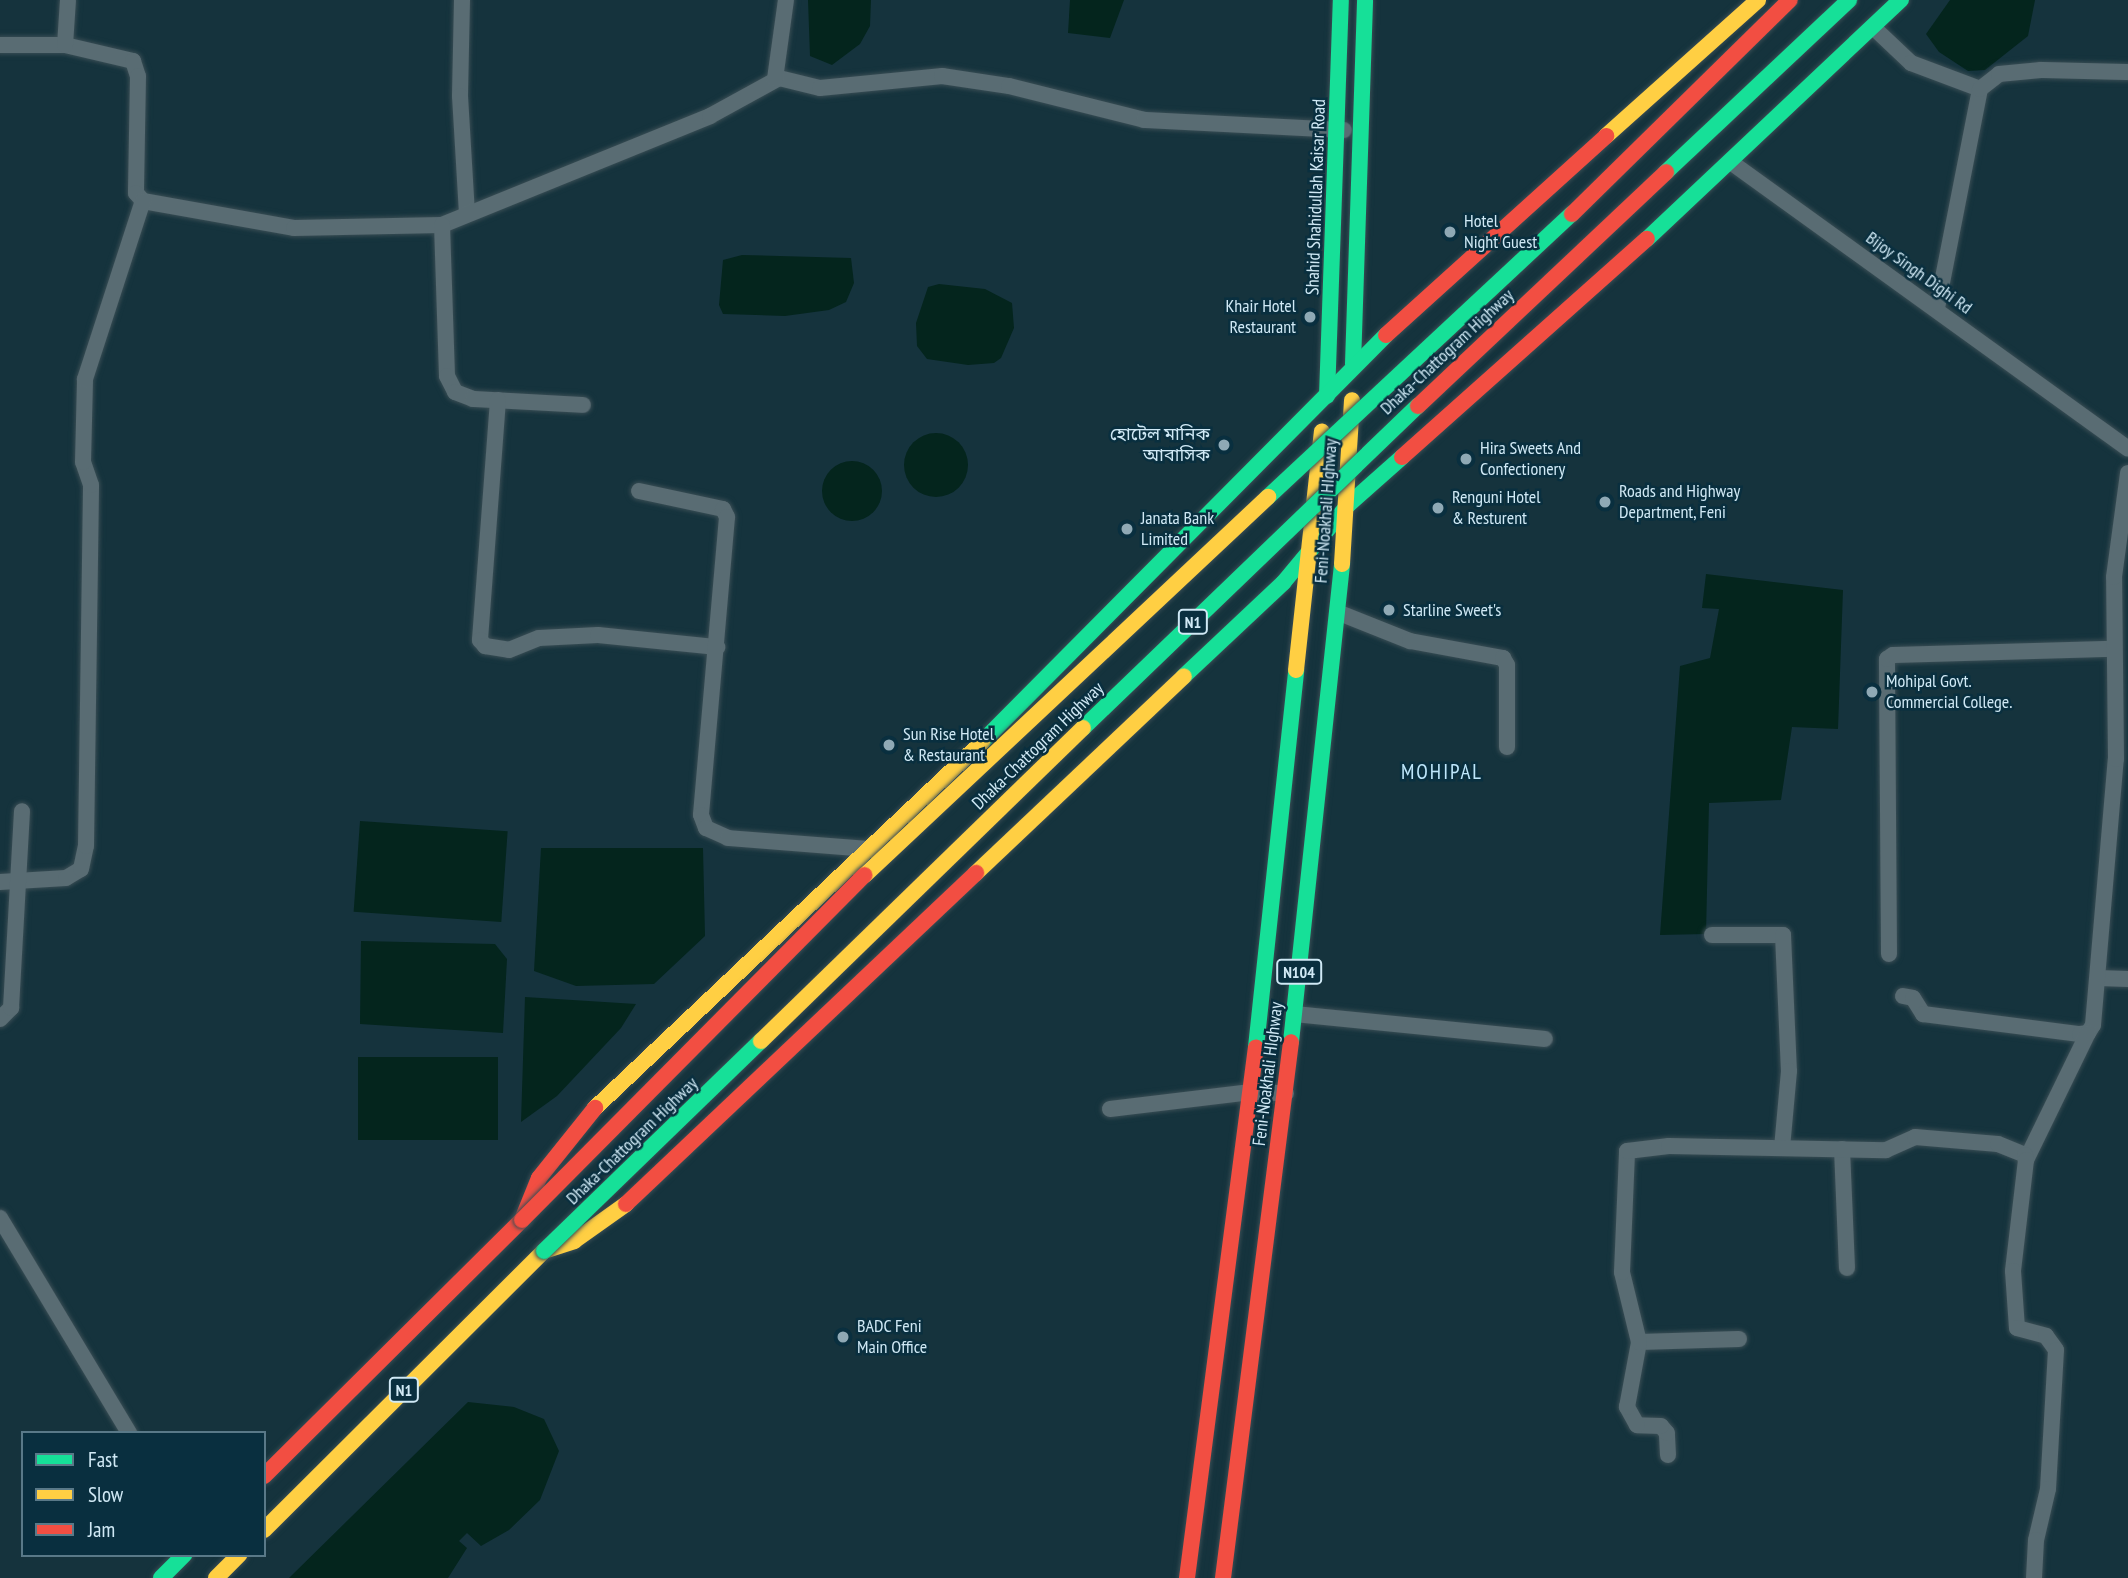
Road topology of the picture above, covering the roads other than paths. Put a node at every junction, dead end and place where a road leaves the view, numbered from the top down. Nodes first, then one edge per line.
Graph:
1 (68, 0) edge
2 (462, 0) edge
3 (786, 0) edge
4 (1341, 0) edge
5 (1365, 0) edge
6 (1758, 0) edge
7 (1790, 0) edge
8 (1849, 0) edge
9 (1901, 0) edge
10 (1874, 28) junction
11 (0, 45) edge
12 (65, 45) junction
13 (2128, 72) edge
14 (775, 79) junction
15 (1980, 89) junction
16 (1339, 130) junction
17 (1364, 131) junction
18 (1732, 163) junction
19 (142, 201) junction
20 (467, 213) junction
21 (442, 225) junction
22 (1937, 308) junction
23 (1353, 364) junction
24 (1327, 396) junction
25 (499, 400) junction
26 (583, 405) dead end
27 (2128, 449) edge
28 (2128, 473) edge
29 (639, 491) dead end
30 (1348, 505) junction
31 (1307, 551) junction
32 (1337, 612) junction
33 (717, 647) junction
34 (2114, 649) junction
35 (1507, 747) dead end
36 (22, 811) dead end
37 (867, 849) junction
38 (8, 882) edge
39 (1712, 935) dead end
40 (1889, 954) dead end
41 (2098, 978) junction
42 (2128, 979) edge
43 (1903, 996) dead end
44 (1295, 1014) junction
45 (0, 1019) edge
46 (2088, 1033) junction
47 (1545, 1039) dead end
48 (1251, 1092) junction
49 (1286, 1093) junction
50 (1110, 1109) dead end
51 (1782, 1148) junction
52 (1842, 1149) junction
53 (2026, 1160) junction
54 (0, 1219) edge
55 (522, 1220) junction
56 (544, 1251) junction
57 (1847, 1268) dead end
58 (1739, 1339) dead end
59 (1639, 1342) junction
60 (128, 1431) edge
61 (1668, 1455) dead end
62 (266, 1474) edge
63 (266, 1528) edge
64 (182, 1557) edge
65 (237, 1557) edge
66 (161, 1578) edge
67 (216, 1578) edge
68 (1187, 1578) edge
69 (1223, 1578) edge
70 (2034, 1578) edge

1 - 12 street
2 - 20 street
3 - 14 street
4 - 16 main road, Shahid Shahidullah Kaisar Road / N104
5 - 17 main road, N104
6 - 23 main road
7 - 55 main road, Dhaka-Chattogram Highway / N1, bridge
8 - 56 main road, Dhaka-Chattogram Highway / N1, bridge
9 - 10 main road
10 - 15 street
10 - 18 main road
11 - 12 street
12 - 19 street
13 - 15 street
14 - 16 street
14 - 20 street
15 - 22 street
16 - 17 street
16 - 24 main road, Shahid Shahidullah Kaisar Road / N104
17 - 23 main road, N104
18 - 22 street, Bijoy Singh Dighi Rd
18 - 30 main road
19 - 21 street
19 - 38 street
20 - 21 street
21 - 25 street
22 - 27 street, Bijoy Singh Dighi Rd
23 - 24 main road
23 - 30 main road, Feni-Noakhali HIghway / N104
24 - 31 main road, Feni-Noakhali HIghway / N104
24 - 37 main road
25 - 26 street
25 - 33 street
28 - 34 street
29 - 33 street
30 - 31 main road
30 - 32 main road, Feni-Noakhali HIghway / N104
31 - 48 main road, Feni-Noakhali HIghway / N104
31 - 56 main road
32 - 35 street
32 - 44 main road, Feni-Noakhali HIghway / N104
33 - 37 street
34 - 40 street
34 - 41 street
36 - 38 street
37 - 55 main road
38 - 45 street
39 - 51 street
41 - 42 street
41 - 46 street
43 - 46 street
44 - 47 street
44 - 49 main road, Feni-Noakhali HIghway / N104
46 - 53 street
48 - 49 street
48 - 50 street
48 - 68 main road, Feni-Noakhali HIghway / N104
49 - 69 main road, Feni-Noakhali HIghway / N104
51 - 52 street
51 - 59 street
52 - 53 street
52 - 57 street
53 - 70 street
54 - 60 street
55 - 62 main road, Dhaka-Chattogram Highway / N1
56 - 63 main road, Dhaka-Chattogram Highway / N1
58 - 59 street
59 - 61 street
64 - 66 main road
65 - 67 main road

